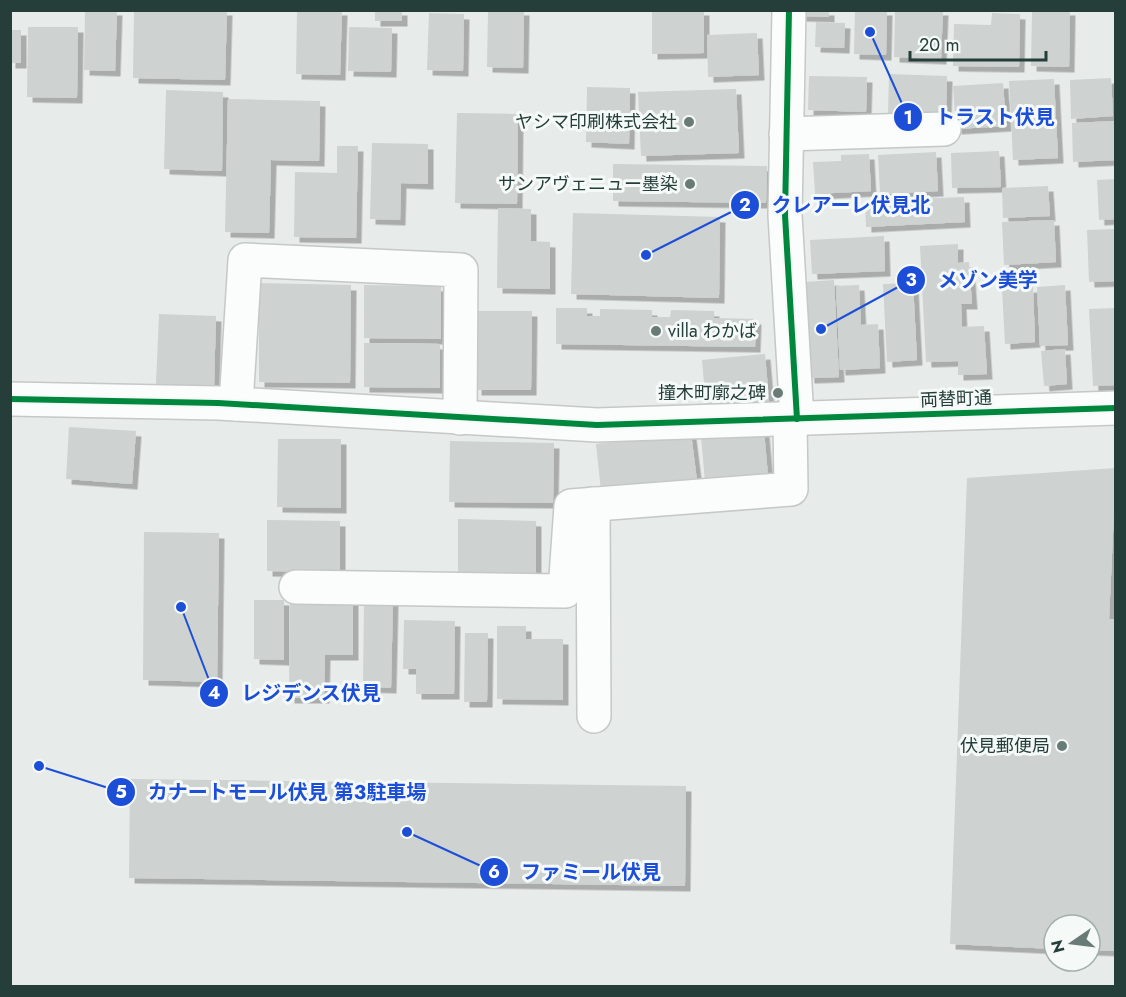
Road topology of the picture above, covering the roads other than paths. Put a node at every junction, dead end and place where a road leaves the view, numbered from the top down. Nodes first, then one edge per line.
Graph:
1 (789, 10) edge
2 (944, 129) dead end
3 (786, 134) junction
4 (10, 399) edge
5 (236, 404) junction
6 (1116, 408) edge
7 (460, 417) junction
8 (793, 419) junction
9 (593, 504) junction
10 (296, 587) dead end
11 (594, 716) dead end

1 - 3 street
2 - 3 street
3 - 8 street
4 - 5 street, 両替町通
5 - 7 street, 両替町通
5 - 7 street
6 - 8 street, 両替町通
7 - 8 street, 両替町通
8 - 9 street
9 - 10 street
9 - 11 street

